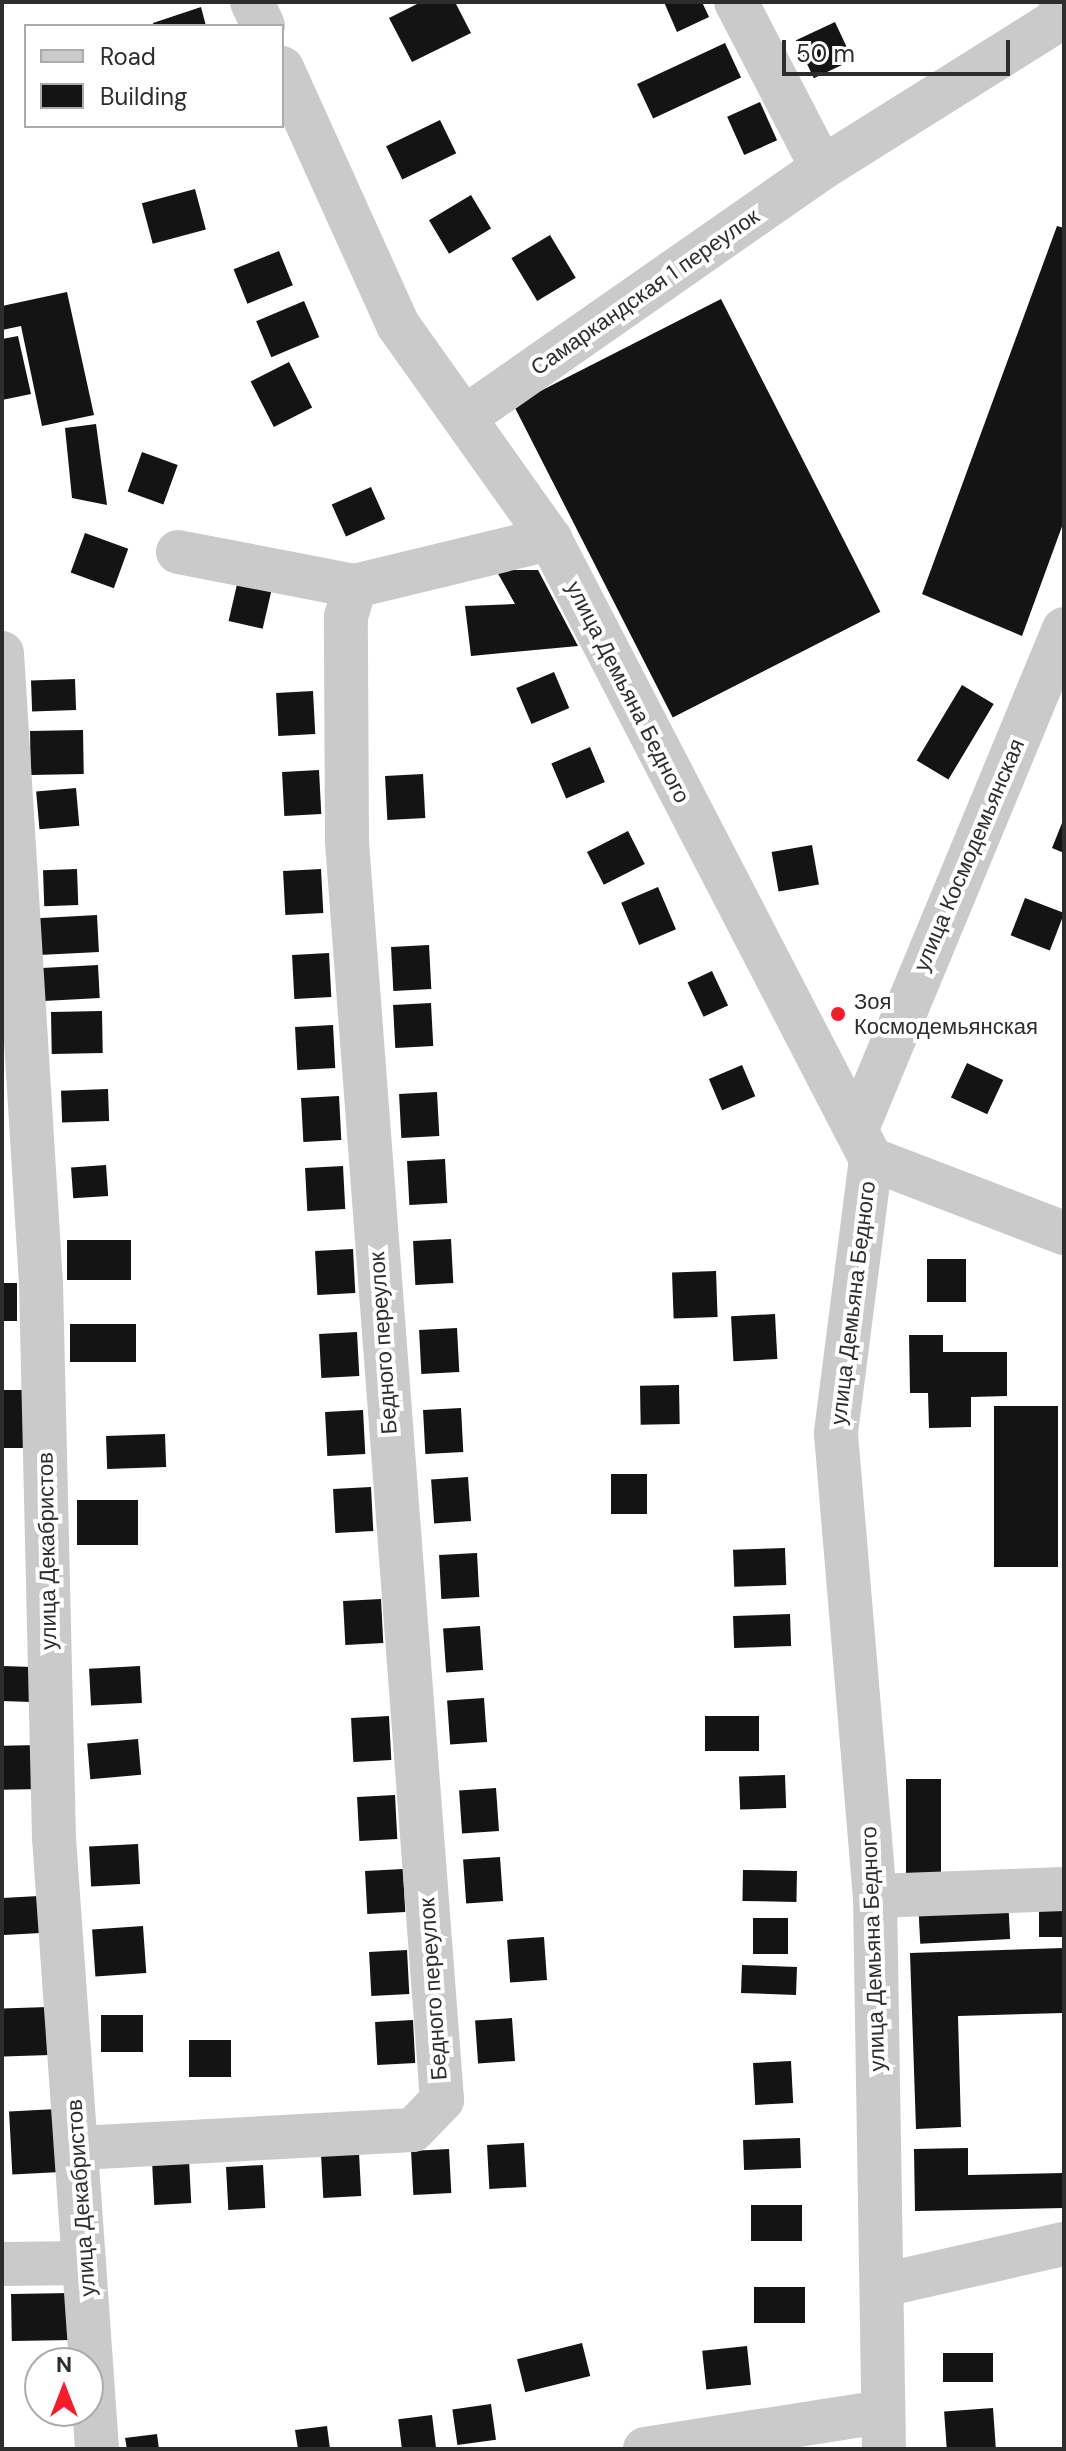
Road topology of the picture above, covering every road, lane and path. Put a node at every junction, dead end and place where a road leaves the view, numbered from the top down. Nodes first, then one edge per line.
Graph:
1 (252, 2) edge
2 (736, 2) edge
3 (1062, 2) edge
4 (262, 24) edge
5 (284, 72) edge
6 (822, 168) junction
7 (468, 415) junction
8 (550, 539) junction
9 (178, 552) dead end
10 (355, 586) junction
11 (1064, 629) edge
12 (2, 653) edge
13 (865, 1143) junction
14 (1064, 1233) edge
15 (1064, 1889) edge
16 (875, 1896) junction
17 (79, 2148) junction
18 (1064, 2244) edge
19 (84, 2263) junction
20 (2, 2264) edge
21 (883, 2285) junction
22 (883, 2430) edge
23 (97, 2449) edge
24 (645, 2449) edge

1 - 4 street
2 - 6 street
3 - 6 street, Самаркандская 1 переулок
5 - 7 street, улица Демьяна Бедного
6 - 7 street, Самаркандская 1 переулок
7 - 8 street, улица Демьяна Бедного
8 - 10 street
8 - 13 street, улица Демьяна Бедного
9 - 10 street
10 - 17 street, Бедного переулок
11 - 13 street, улица Космодемьянская
12 - 17 street, улица Декабристов
13 - 14 street
13 - 16 street, улица Демьяна Бедного
15 - 16 street
16 - 21 street, улица Демьяна Бедного
17 - 19 street, улица Декабристов
18 - 21 street
19 - 20 street
19 - 23 street, улица Декабристов
21 - 22 street, улица Демьяна Бедного
22 - 24 street

